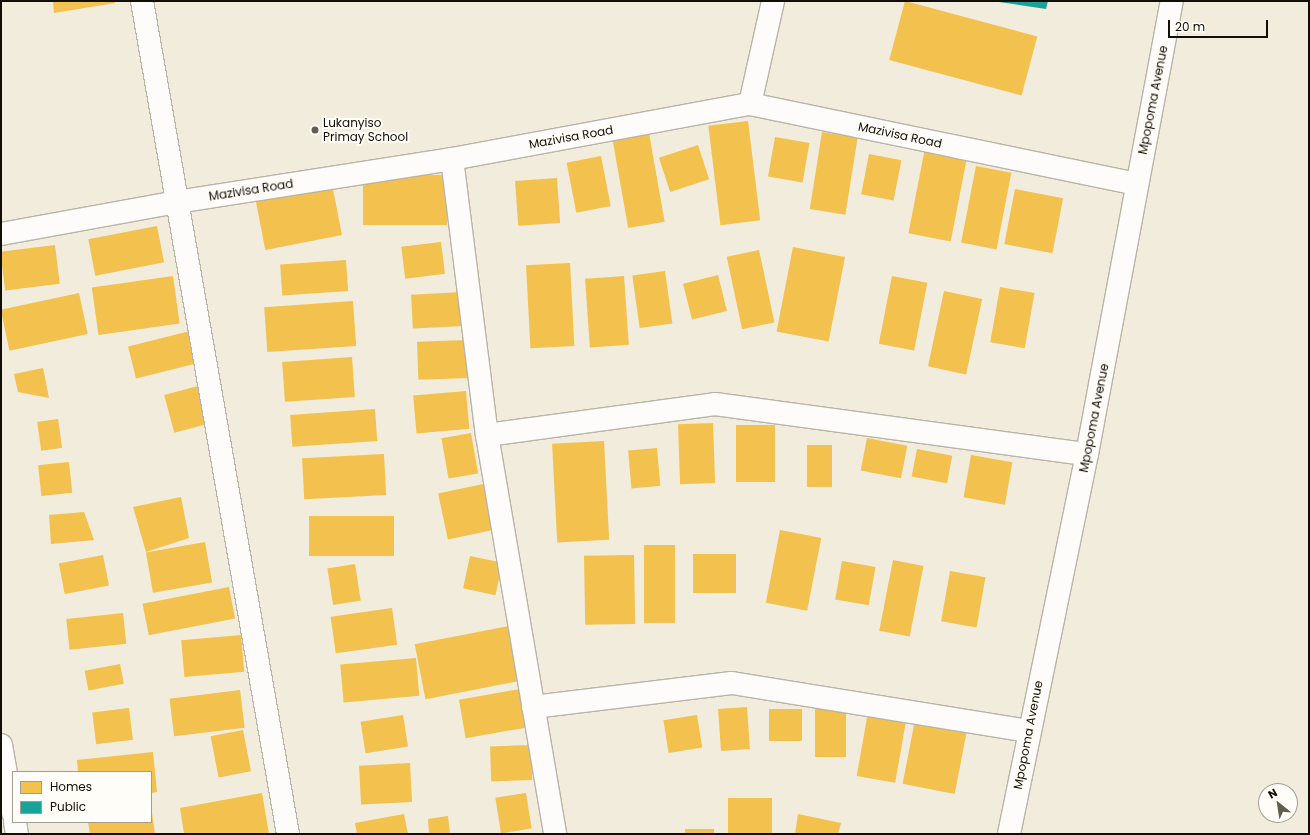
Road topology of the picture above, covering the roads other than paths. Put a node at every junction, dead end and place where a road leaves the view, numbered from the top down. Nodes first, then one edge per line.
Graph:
1 (142, 1) edge
2 (773, 1) edge
3 (1172, 1) edge
4 (750, 104) junction
5 (452, 159) junction
6 (1137, 184) junction
7 (177, 202) junction
8 (1, 234) edge
9 (487, 435) junction
10 (1087, 454) junction
11 (533, 707) junction
12 (1029, 731) junction
13 (1, 745) edge
14 (12, 807) edge
15 (15, 823) edge
16 (17, 834) edge
17 (288, 834) edge
18 (555, 834) edge
19 (1009, 834) edge

1 - 7 street
2 - 4 street
3 - 6 street, Mpopoma Avenue
4 - 5 street, Mazivisa Road
4 - 6 street, Mazivisa Road
5 - 7 street, Mazivisa Road
5 - 9 street
6 - 10 street, Mpopoma Avenue
7 - 8 street, Mazivisa Road
7 - 17 street
9 - 10 street
9 - 11 street
10 - 12 street, Mpopoma Avenue
11 - 12 street
11 - 18 street
12 - 19 street, Mpopoma Avenue
13 - 14 street
15 - 16 street

